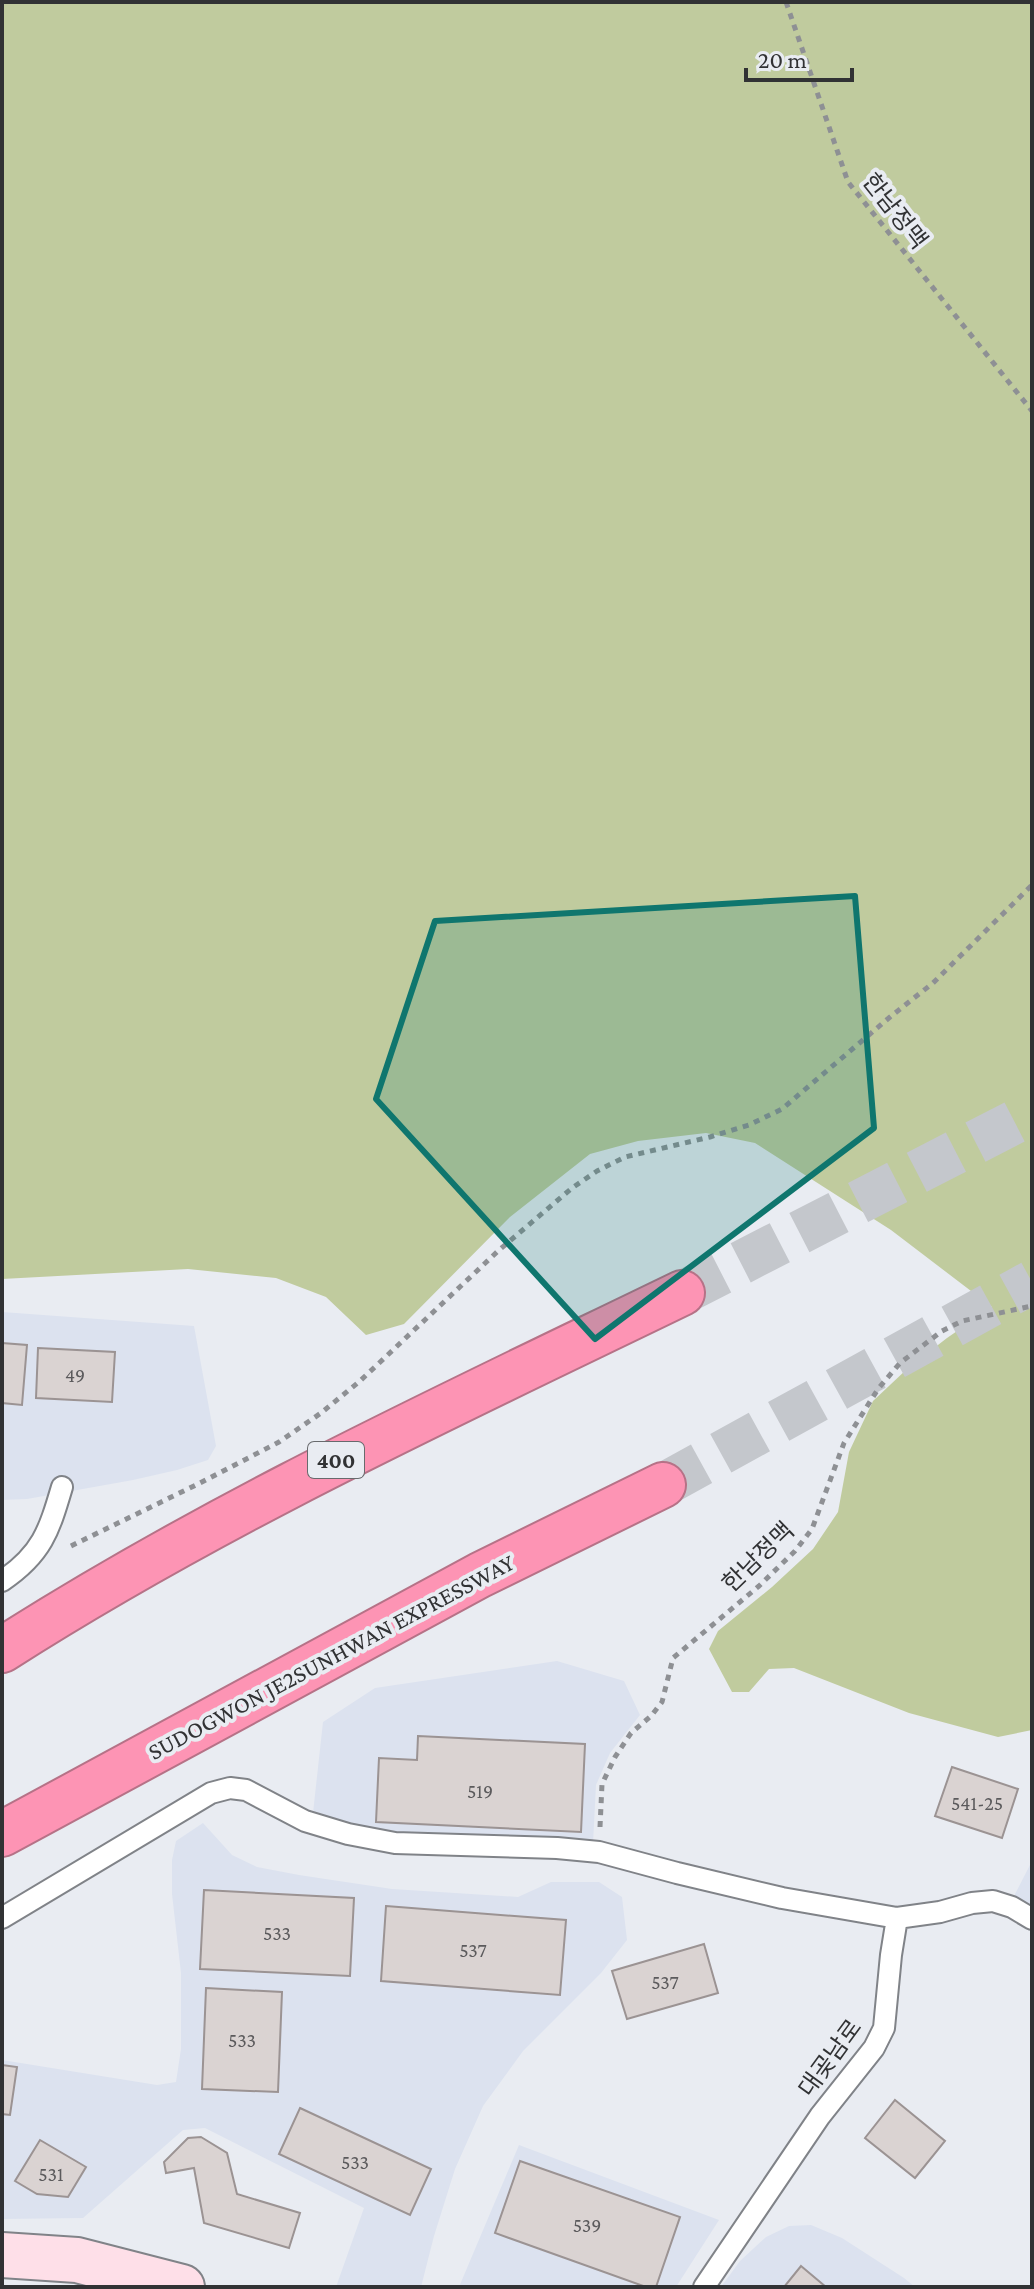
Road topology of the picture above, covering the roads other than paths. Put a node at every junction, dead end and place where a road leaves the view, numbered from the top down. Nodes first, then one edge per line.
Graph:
1 (682, 1293) tunnel mouth
2 (663, 1485) tunnel mouth
3 (62, 1487) dead end
4 (2, 1581) edge
5 (2, 1650) edge
6 (2, 1834) edge
7 (2, 1918) edge
8 (897, 1918) junction
9 (1032, 1919) edge
10 (2, 2255) edge
11 (182, 2287) edge
12 (704, 2287) edge

1 - 5 highway, 400
2 - 6 highway, SUDOGWON JE2SUNHWAN EXPRESSWAY
3 - 4 lane
7 - 8 lane
8 - 9 lane
8 - 12 lane, 대곶남로
10 - 11 street

